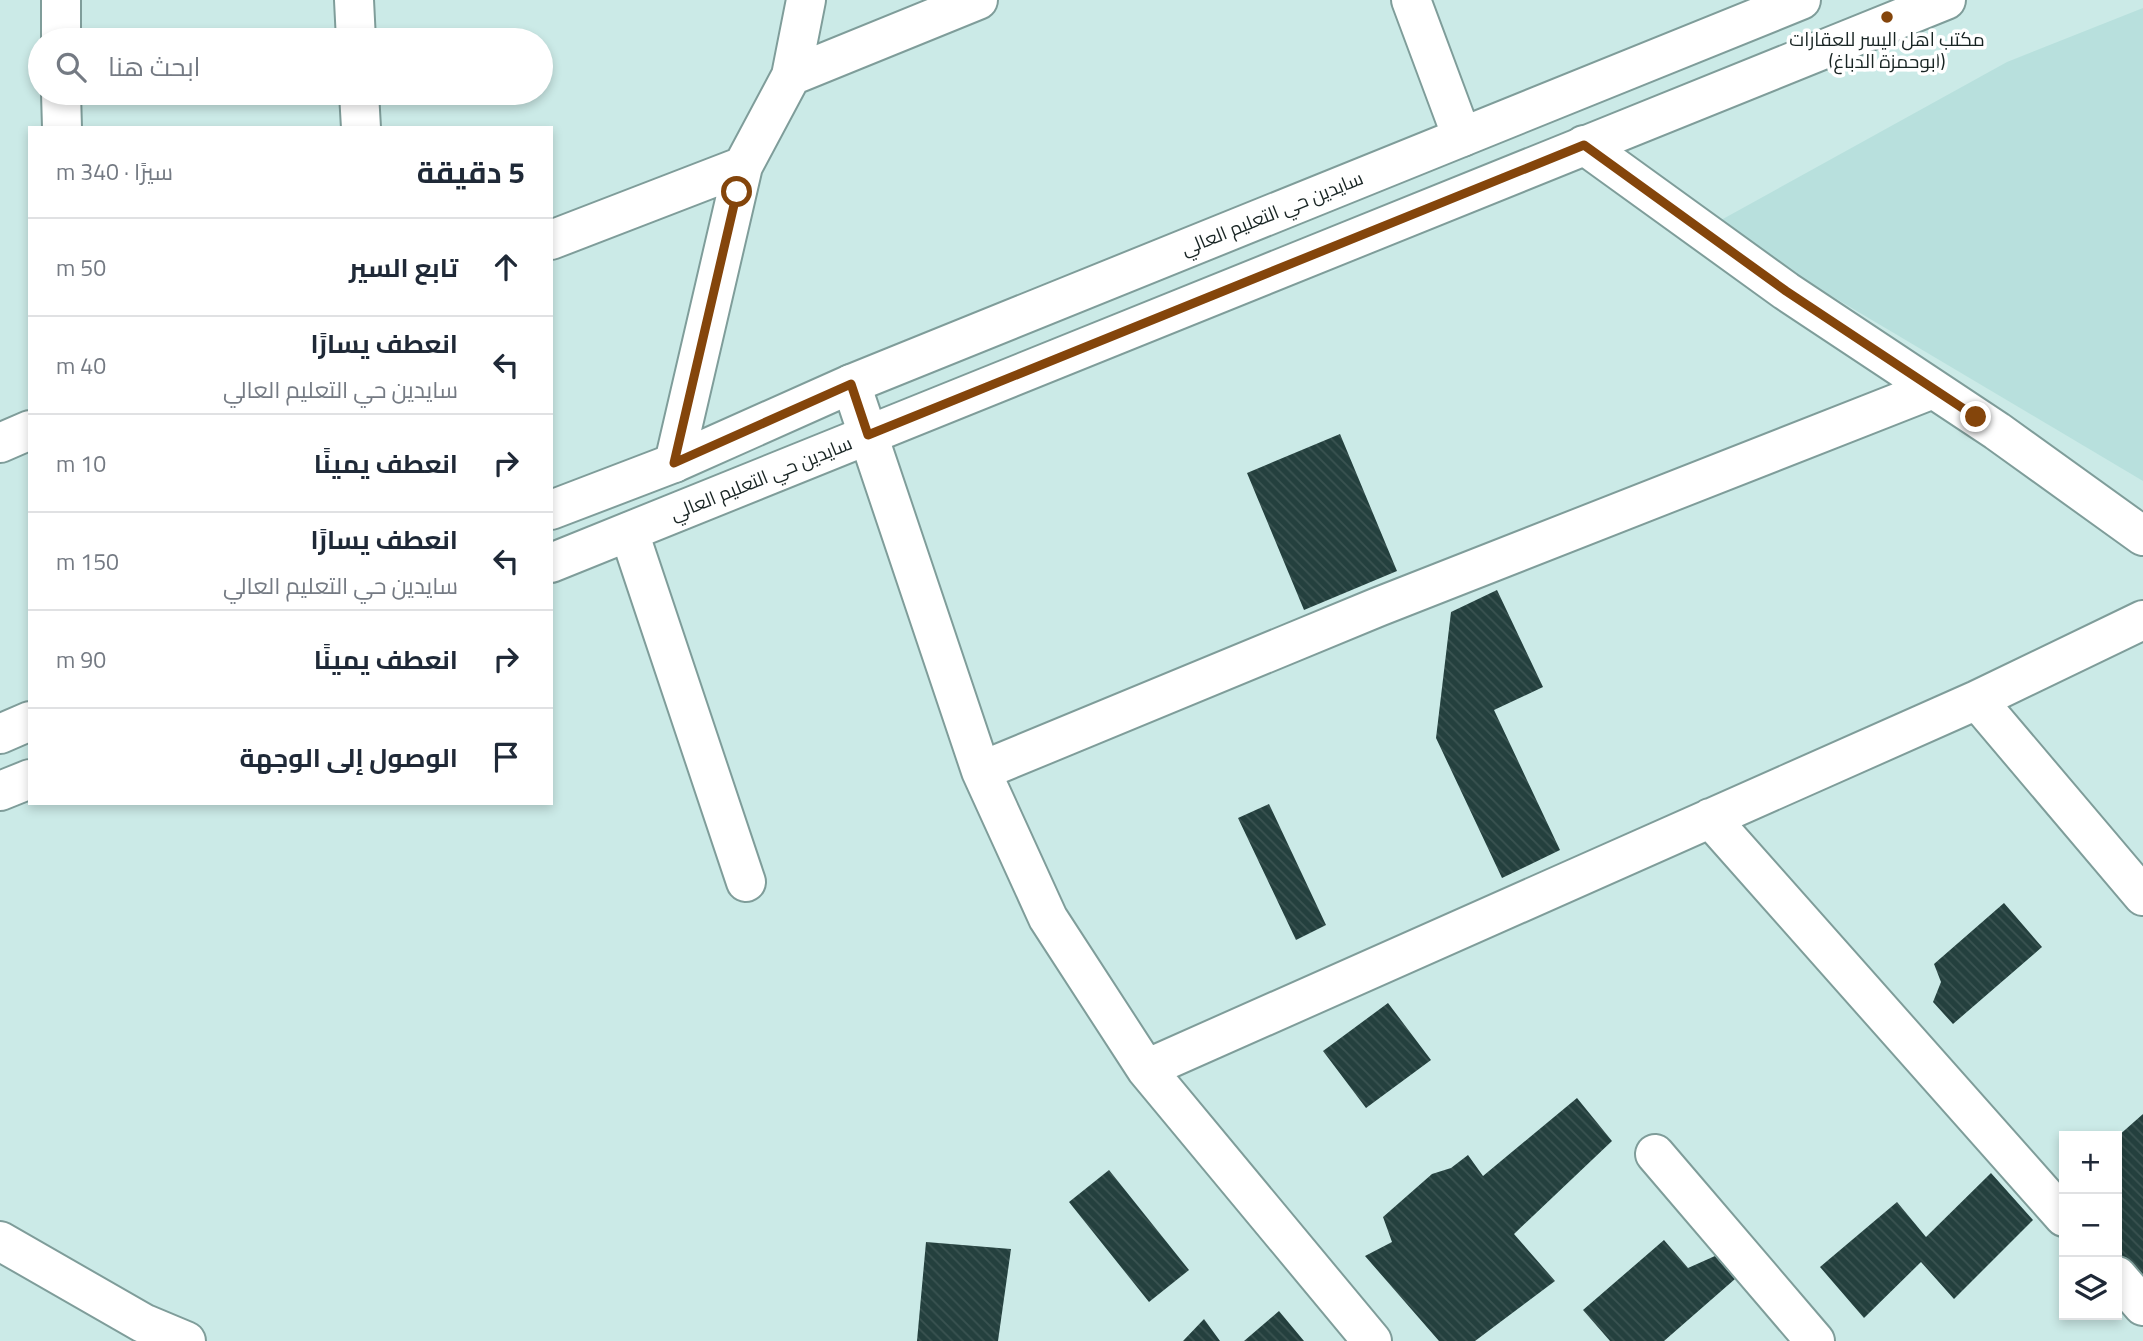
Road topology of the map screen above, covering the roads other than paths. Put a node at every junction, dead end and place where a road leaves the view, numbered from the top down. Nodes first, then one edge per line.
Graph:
1 (61, 0) edge
2 (354, 0) edge
3 (806, 0) edge
4 (978, 0) edge
5 (1411, 0) edge
6 (1801, 0) edge
7 (1946, 0) edge
8 (61, 28) edge
9 (355, 28) edge
10 (791, 76) junction
11 (61, 105) edge
12 (360, 105) edge
13 (62, 126) edge
14 (361, 126) edge
15 (1462, 137) junction
16 (1584, 145) junction
17 (743, 166) junction
18 (553, 239) edge
19 (851, 384) junction
20 (1933, 389) junction
21 (28, 431) edge
22 (868, 435) junction
23 (0, 443) edge
24 (674, 463) junction
25 (553, 509) edge
26 (629, 532) junction
27 (2143, 536) edge
28 (553, 562) edge
29 (2143, 620) edge
30 (1977, 700) junction
31 (28, 722) edge
32 (0, 734) edge
33 (981, 771) junction
34 (28, 780) edge
35 (0, 791) edge
36 (1710, 818) junction
37 (746, 882) dead end
38 (2143, 896) edge
39 (1146, 1069) junction
40 (1655, 1154) dead end
41 (2059, 1211) edge
42 (0, 1241) edge
43 (2122, 1282) edge
44 (2143, 1306) edge
45 (186, 1341) edge
46 (1372, 1341) edge
47 (1815, 1341) edge

1 - 8 street
2 - 9 street
3 - 10 street
4 - 10 street
5 - 15 street
6 - 15 street, سايدين حي التعليم العالي
7 - 16 street, سايدين حي التعليم العالي
10 - 17 street
11 - 13 street
12 - 14 street
15 - 19 street, سايدين حي التعليم العالي
16 - 20 street
16 - 22 street, سايدين حي التعليم العالي
17 - 18 street
17 - 24 street
19 - 22 street
19 - 24 street, سايدين حي التعليم العالي
20 - 27 street
20 - 33 street
21 - 23 street
22 - 26 street, سايدين حي التعليم العالي
22 - 33 street
24 - 25 street, سايدين حي التعليم العالي
26 - 28 street, سايدين حي التعليم العالي
26 - 37 street
29 - 30 street
30 - 36 street
30 - 38 street
31 - 32 street
33 - 39 street
34 - 35 street
36 - 39 street
36 - 41 street
39 - 46 street
40 - 47 street
42 - 45 street
43 - 44 street

